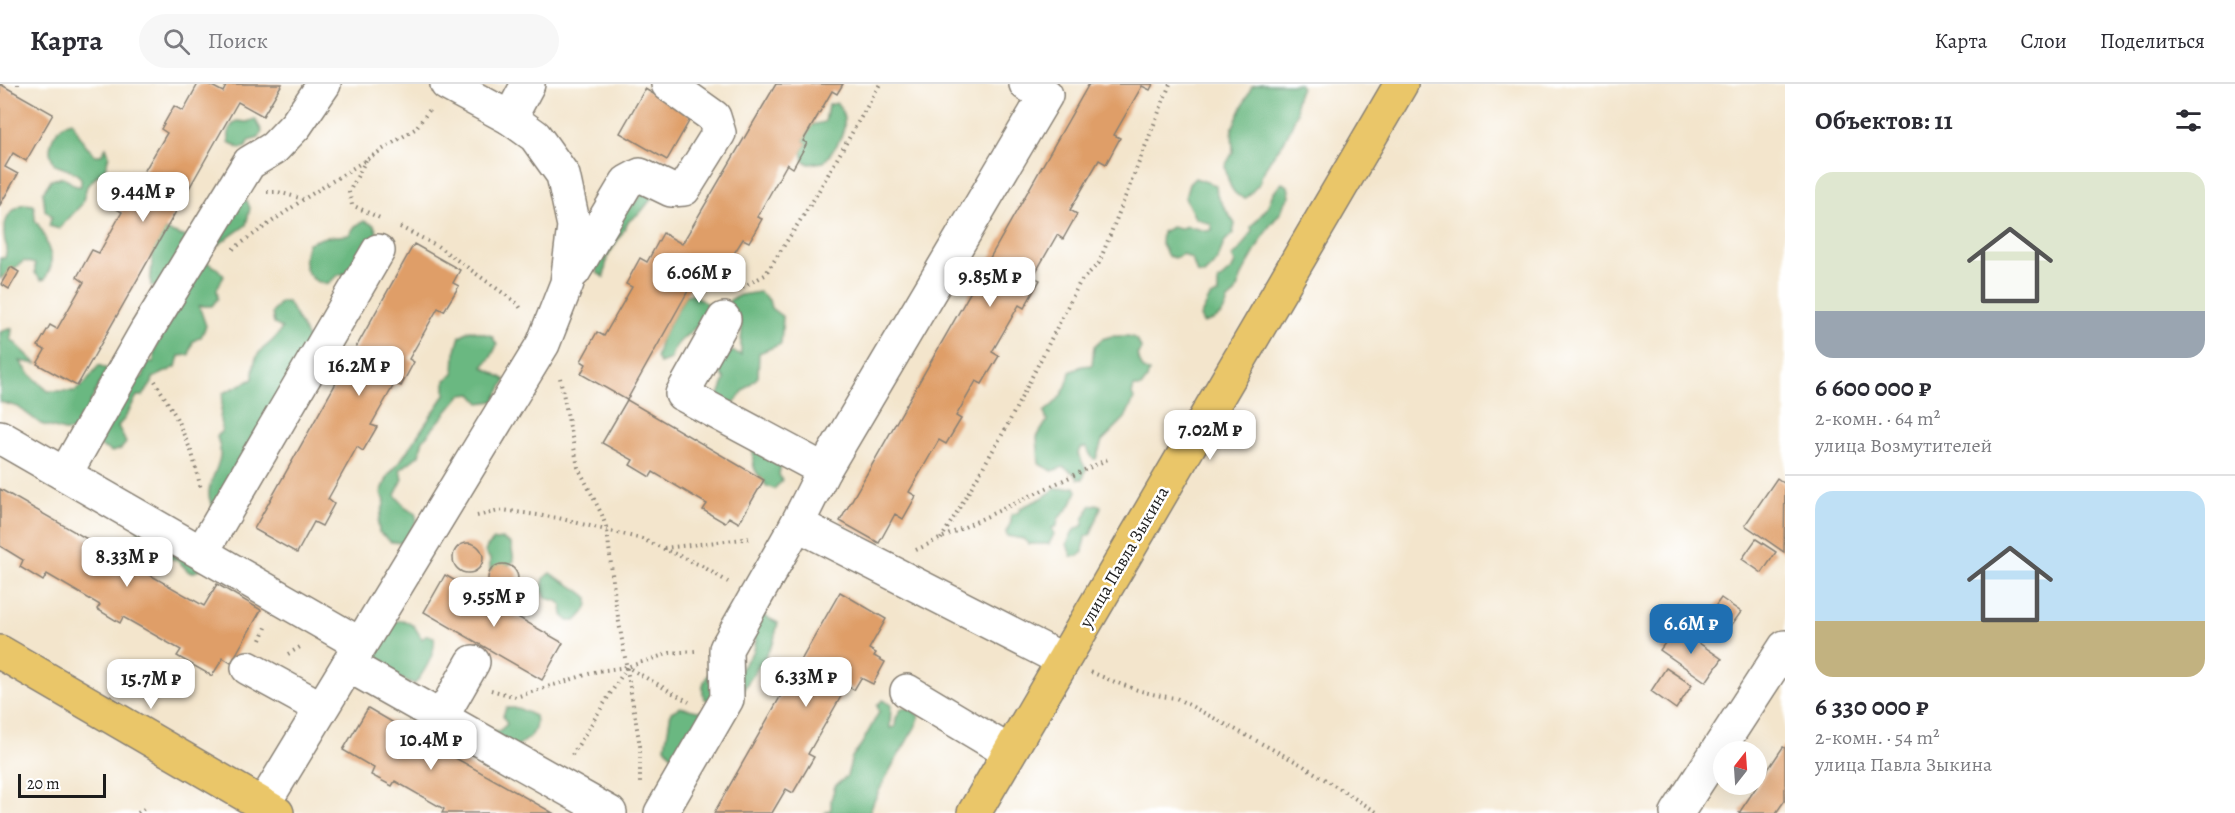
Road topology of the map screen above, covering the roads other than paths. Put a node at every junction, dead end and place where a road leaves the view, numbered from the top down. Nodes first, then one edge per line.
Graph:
1 (324, 84) edge
2 (528, 84) edge
3 (668, 84) edge
4 (1026, 84) edge
5 (1401, 84) edge
6 (450, 85) edge
7 (510, 118) junction
8 (388, 233) road end
9 (567, 283) junction
10 (730, 305) road end
11 (0, 437) edge
12 (824, 470) junction
13 (65, 474) junction
14 (795, 528) junction
15 (207, 543) junction
16 (1785, 647) edge
17 (0, 652) edge
18 (354, 654) junction
19 (1063, 660) junction
20 (252, 670) road end
21 (467, 672) road end
22 (907, 691) dead end
23 (321, 708) junction
24 (441, 718) junction
25 (1009, 752) junction
26 (651, 803) edge
27 (270, 809) edge
28 (610, 813) edge
29 (974, 813) edge
30 (1677, 813) edge

1 - 13 street
2 - 7 street
3 - 9 street
4 - 12 street
5 - 19 main road, улица Павла Зыкина
6 - 7 street
7 - 9 street
8 - 15 street
9 - 18 street
10 - 12 street
11 - 13 street
12 - 14 street
13 - 15 street
14 - 19 street
14 - 26 street
15 - 18 street
16 - 30 street
17 - 27 main road
18 - 23 street
18 - 24 street
19 - 25 main road, улица Павла Зыкина
20 - 23 street
21 - 24 street
22 - 25 street
23 - 27 street
24 - 28 street
25 - 29 main road, улица Павла Зыкина

